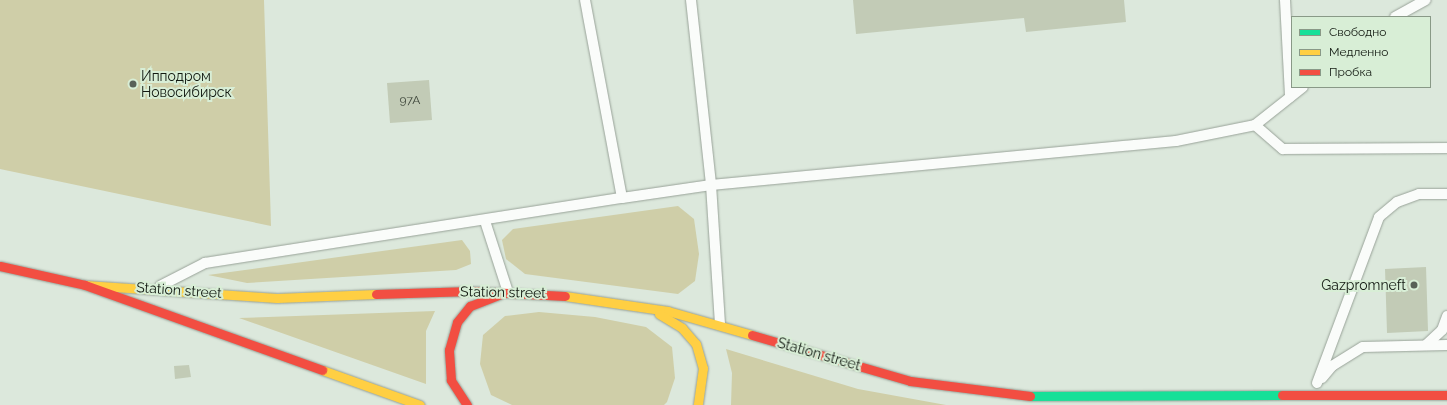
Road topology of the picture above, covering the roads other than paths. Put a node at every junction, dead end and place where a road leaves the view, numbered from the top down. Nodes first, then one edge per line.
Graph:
1 (585, 0) edge
2 (691, 0) edge
3 (1286, 0) edge
4 (1426, 0) edge
5 (1397, 16) edge
6 (1302, 88) edge
7 (1290, 97) junction
8 (1255, 125) junction
9 (1447, 148) edge
10 (711, 185) junction
11 (1447, 194) edge
12 (622, 198) junction
13 (485, 221) junction
14 (0, 266) edge
15 (85, 285) junction
16 (157, 288) junction
17 (508, 292) junction
18 (651, 308) junction
19 (1447, 316) edge
20 (720, 325) junction
21 (1426, 345) junction
22 (1447, 345) edge
23 (1317, 383) junction
24 (1447, 395) edge
25 (1306, 396) junction
26 (420, 405) edge
27 (467, 405) edge
28 (698, 405) edge

1 - 12 lane
2 - 10 lane
3 - 7 lane
4 - 5 lane
6 - 7 lane
7 - 8 lane
8 - 9 lane
8 - 10 lane
10 - 12 lane
10 - 20 lane
11 - 23 lane
12 - 13 lane
13 - 16 lane
13 - 17 lane
14 - 15 main road
15 - 16 main road, Station street
15 - 26 main road, Station street
16 - 17 main road, Station street
17 - 18 main road, Station street
17 - 27 main road
18 - 20 main road, Station street
18 - 28 main road
19 - 21 lane
20 - 25 main road, Station street
21 - 22 lane
21 - 23 lane
23 - 25 lane
24 - 25 main road, Station street

